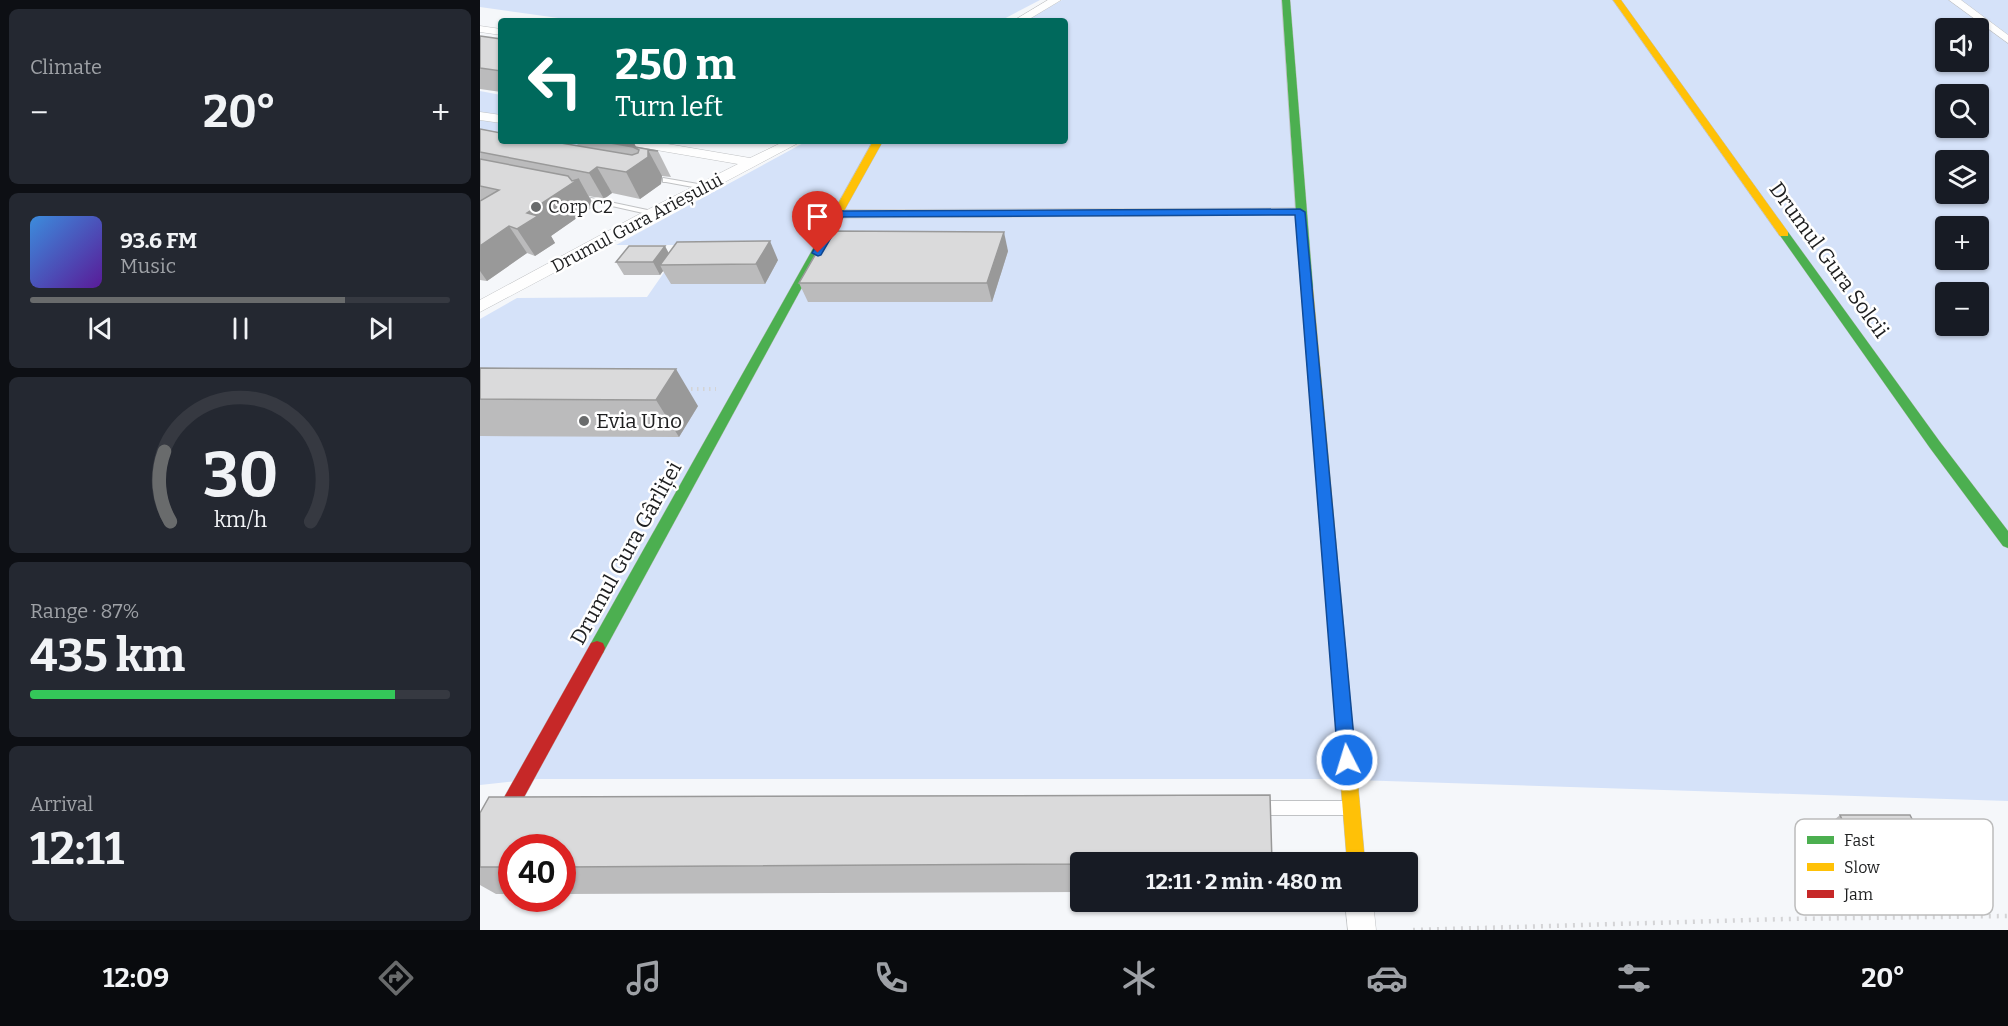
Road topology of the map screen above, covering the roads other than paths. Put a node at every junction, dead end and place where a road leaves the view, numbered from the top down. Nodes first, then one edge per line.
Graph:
1 (1056, 0) edge
2 (1286, 0) edge
3 (1617, 0) edge
4 (1954, 0) edge
5 (1023, 18) edge
6 (480, 29) edge
7 (498, 32) edge
8 (2008, 40) edge
9 (480, 116) edge
10 (498, 119) edge
11 (644, 144) edge
12 (789, 144) edge
13 (876, 144) edge
14 (753, 163) junction
15 (666, 180) dead end
16 (704, 188) junction
17 (589, 200) dead end
18 (1300, 212) junction
19 (652, 213) junction
20 (839, 214) junction
21 (480, 291) edge
22 (501, 296) junction
23 (480, 307) edge
24 (2008, 542) edge
25 (1244, 808) edge
26 (1351, 808) junction
27 (1355, 852) edge
28 (480, 858) edge
29 (1360, 912) edge
30 (1362, 930) edge

1 - 5 street
2 - 18 street
3 - 24 street, Drumul Gura Solcii
4 - 8 street
6 - 7 street
9 - 10 street
11 - 14 street
12 - 14 street, Drumul Gura Arieșului
13 - 20 street, Drumul Gura Gârliței
14 - 16 street, Drumul Gura Arieșului
15 - 16 lane
16 - 19 street, Drumul Gura Arieșului
17 - 19 lane
18 - 20 street
18 - 26 street
19 - 22 street, Drumul Gura Arieșului
20 - 28 street, Drumul Gura Gârliței
21 - 22 street
22 - 23 street, Drumul Gura Arieșului
25 - 26 lane
26 - 27 street
29 - 30 street

